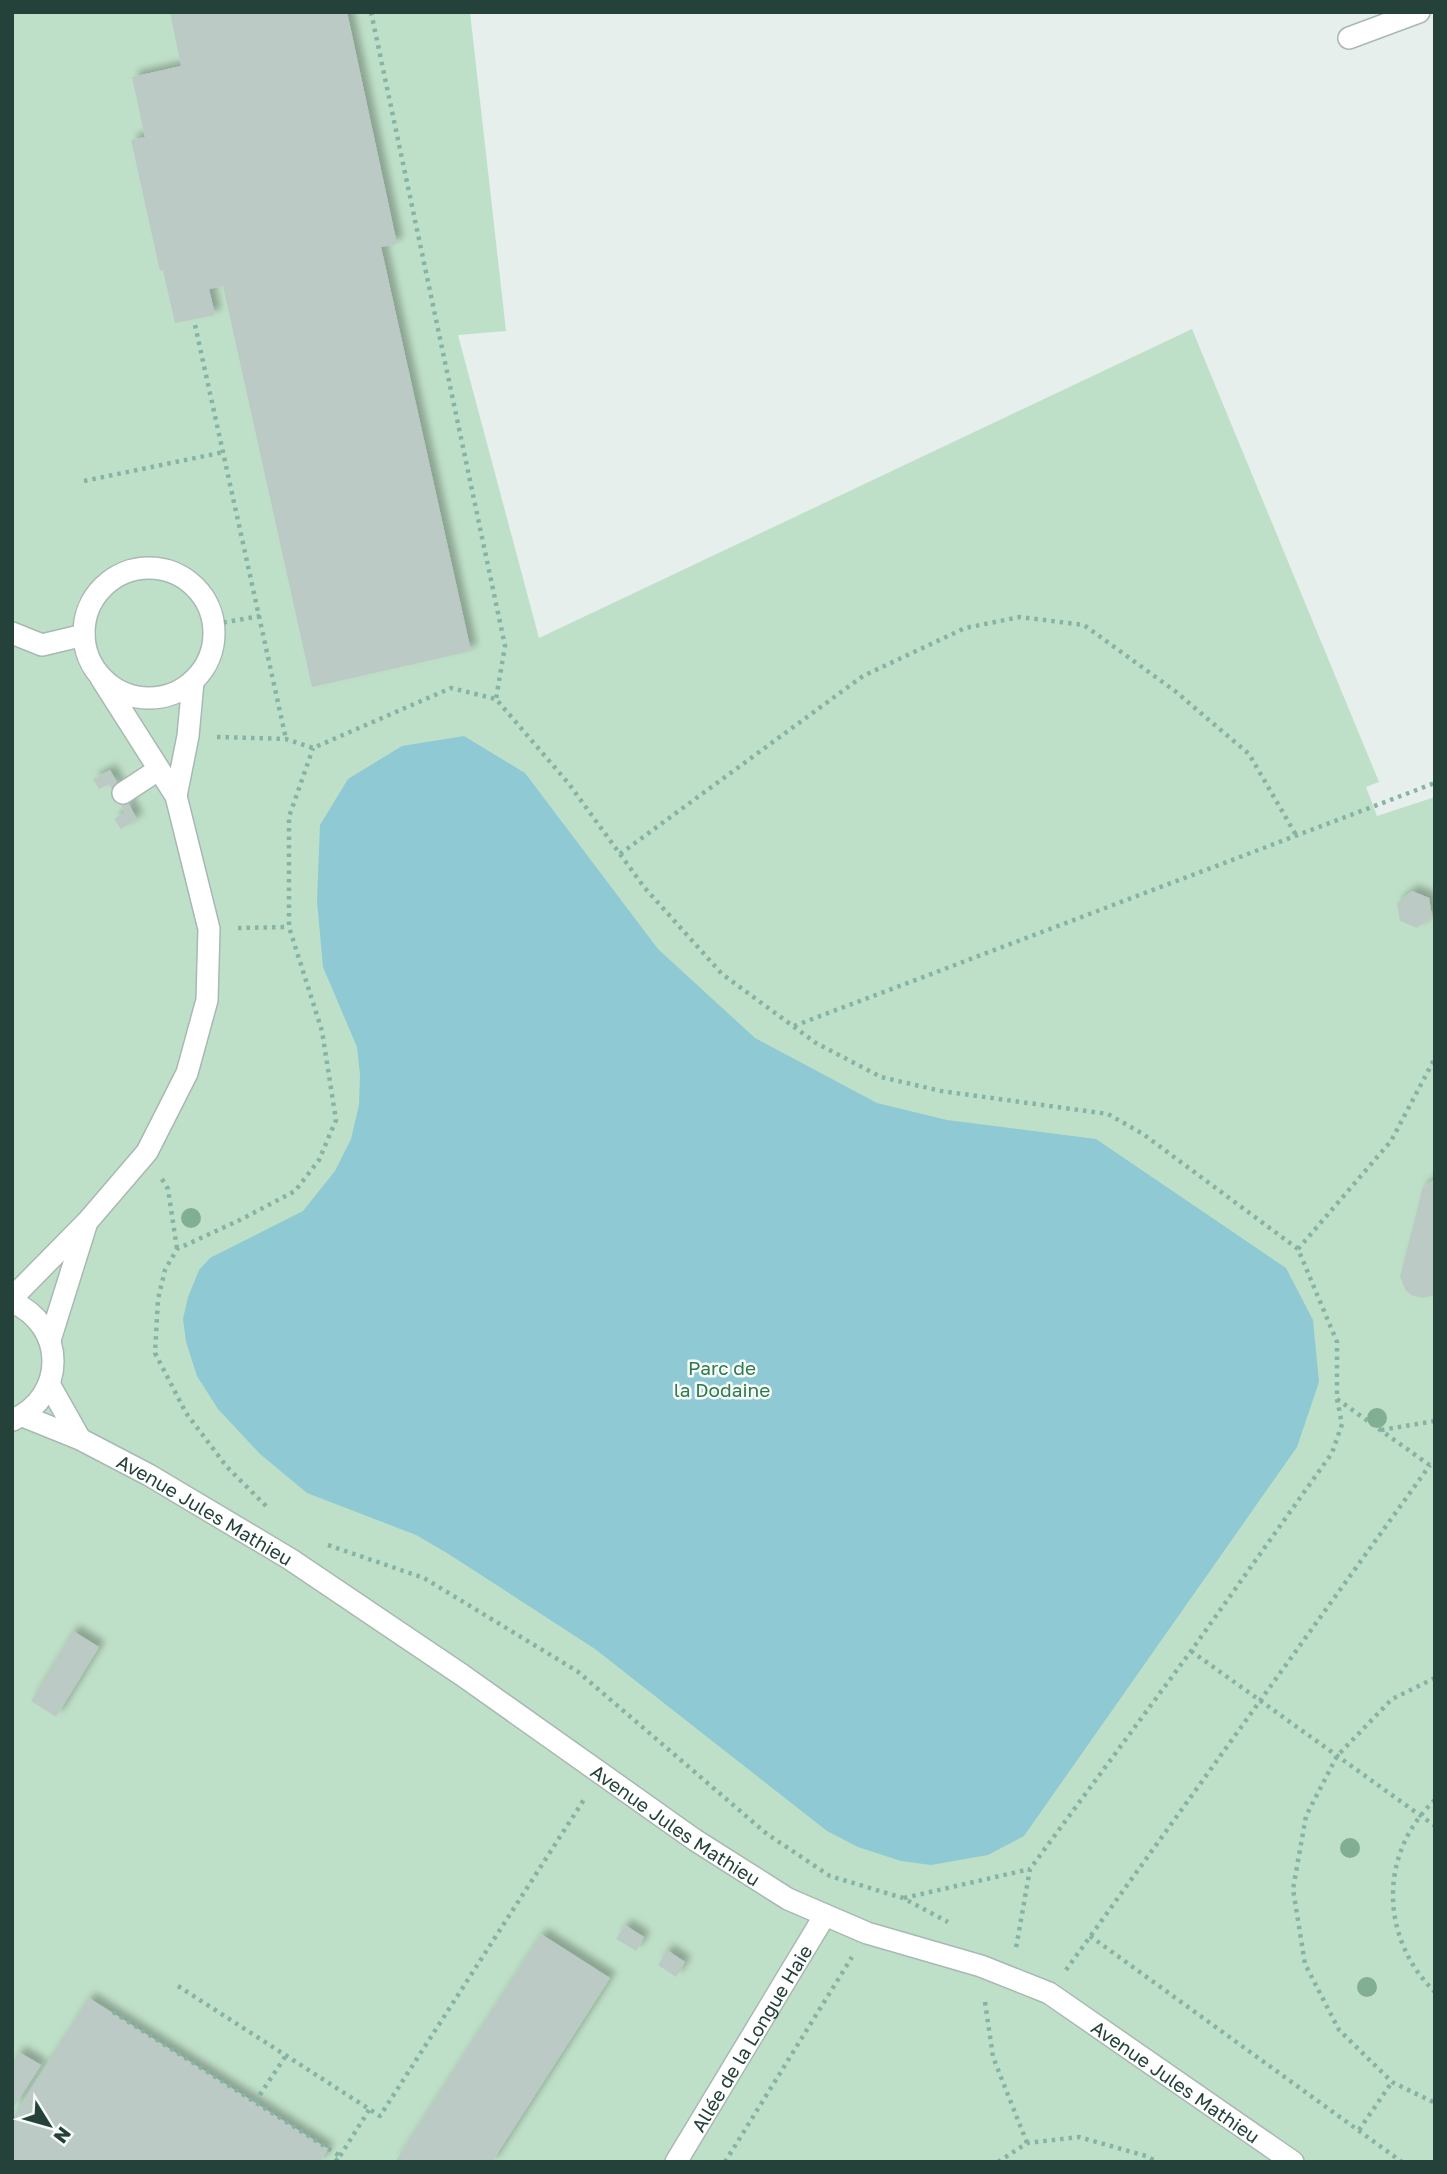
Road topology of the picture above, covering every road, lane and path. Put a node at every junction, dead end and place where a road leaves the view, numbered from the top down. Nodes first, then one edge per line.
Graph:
1 (371, 12) edge
2 (1419, 12) edge
3 (1349, 38) dead end
4 (195, 326) dead end
5 (224, 452) junction
6 (84, 481) dead end
7 (260, 615) junction
8 (215, 624) junction
9 (12, 633) edge
10 (83, 635) junction
11 (101, 678) junction
12 (193, 682) junction
13 (496, 699) junction
14 (188, 736) junction
15 (286, 739) junction
16 (313, 748) junction
17 (158, 770) junction
18 (1435, 783) edge
19 (176, 796) junction
20 (114, 798) dead end
21 (1296, 835) junction
22 (620, 854) junction
23 (289, 927) junction
24 (209, 929) junction
25 (793, 1027) junction
26 (1435, 1058) edge
27 (147, 1152) junction
28 (87, 1222) junction
29 (177, 1249) junction
30 (1298, 1250) junction
31 (12, 1300) edge
32 (50, 1340) junction
33 (50, 1384) junction
34 (1337, 1399) junction
35 (17, 1418) edge
36 (1435, 1421) edge
37 (1381, 1430) junction
38 (80, 1439) junction
39 (1432, 1467) edge
40 (272, 1513) dead end
41 (327, 1544) dead end
42 (1191, 1651) junction
43 (1435, 1678) edge
44 (1260, 1701) junction
45 (1337, 1756) junction
46 (600, 1774) junction
47 (1435, 1800) edge
48 (1419, 1815) junction
49 (1435, 1826) edge
50 (1030, 1869) junction
51 (903, 1898) junction
52 (825, 1915) junction
53 (959, 1927) dead end
54 (867, 1933) junction
55 (1090, 1936) junction
56 (1015, 1956) dead end
57 (981, 1966) junction
58 (1063, 1973) dead end
59 (177, 1986) dead end
60 (1435, 1992) edge
61 (113, 2012) dead end
62 (285, 2057) junction
63 (1392, 2082) junction
64 (255, 2102) junction
65 (1435, 2104) edge
66 (369, 2110) junction
67 (1359, 2130) junction
68 (1027, 2143) junction
69 (340, 2156) junction
70 (335, 2162) edge
71 (676, 2162) edge
72 (725, 2162) edge
73 (998, 2162) edge
74 (1157, 2162) edge
75 (1293, 2162) edge
76 (1402, 2162) edge

1 - 13 path
2 - 3 street
4 - 5 path
5 - 6 path
5 - 7 path
7 - 8 path
7 - 15 path
8 - 10 street
8 - 12 street
9 - 10 street
10 - 11 street
11 - 12 street
11 - 17 street
12 - 14 street
13 - 16 path
13 - 22 path
14 - 15 path
14 - 19 street
15 - 16 path
16 - 23 path
17 - 19 street
17 - 20 street
18 - 21 path
19 - 24 street
21 - 22 path
21 - 25 path
22 - 25 path
23 - 24 path
23 - 29 path
24 - 27 street
25 - 30 path
26 - 30 path
27 - 28 street
27 - 29 path
28 - 31 street
28 - 32 street
29 - 40 path
30 - 34 path
31 - 32 street
32 - 33 street
33 - 35 street
33 - 38 street
34 - 37 path
34 - 42 path
35 - 38 street, Avenue Jules Mathieu
36 - 37 path
37 - 39 path
38 - 46 street, Avenue Jules Mathieu
39 - 44 path
41 - 51 path
42 - 44 path
42 - 50 path
43 - 45 path
44 - 45 path
44 - 55 path
45 - 48 path
45 - 63 path
46 - 52 street, Avenue Jules Mathieu
46 - 66 path
47 - 48 path
48 - 49 path
48 - 60 path
50 - 51 path
50 - 56 path
51 - 53 path
52 - 54 street, Avenue Jules Mathieu
52 - 71 street, Allée de la Longue Haie
54 - 57 street, Avenue Jules Mathieu
54 - 72 path
55 - 58 path
55 - 67 path
57 - 68 path
57 - 75 street, Avenue Jules Mathieu
59 - 62 path
61 - 64 path
62 - 64 path
62 - 66 path
63 - 65 path
63 - 67 path
64 - 69 path
66 - 69 path
67 - 76 path
68 - 73 path
68 - 74 path
69 - 70 path

